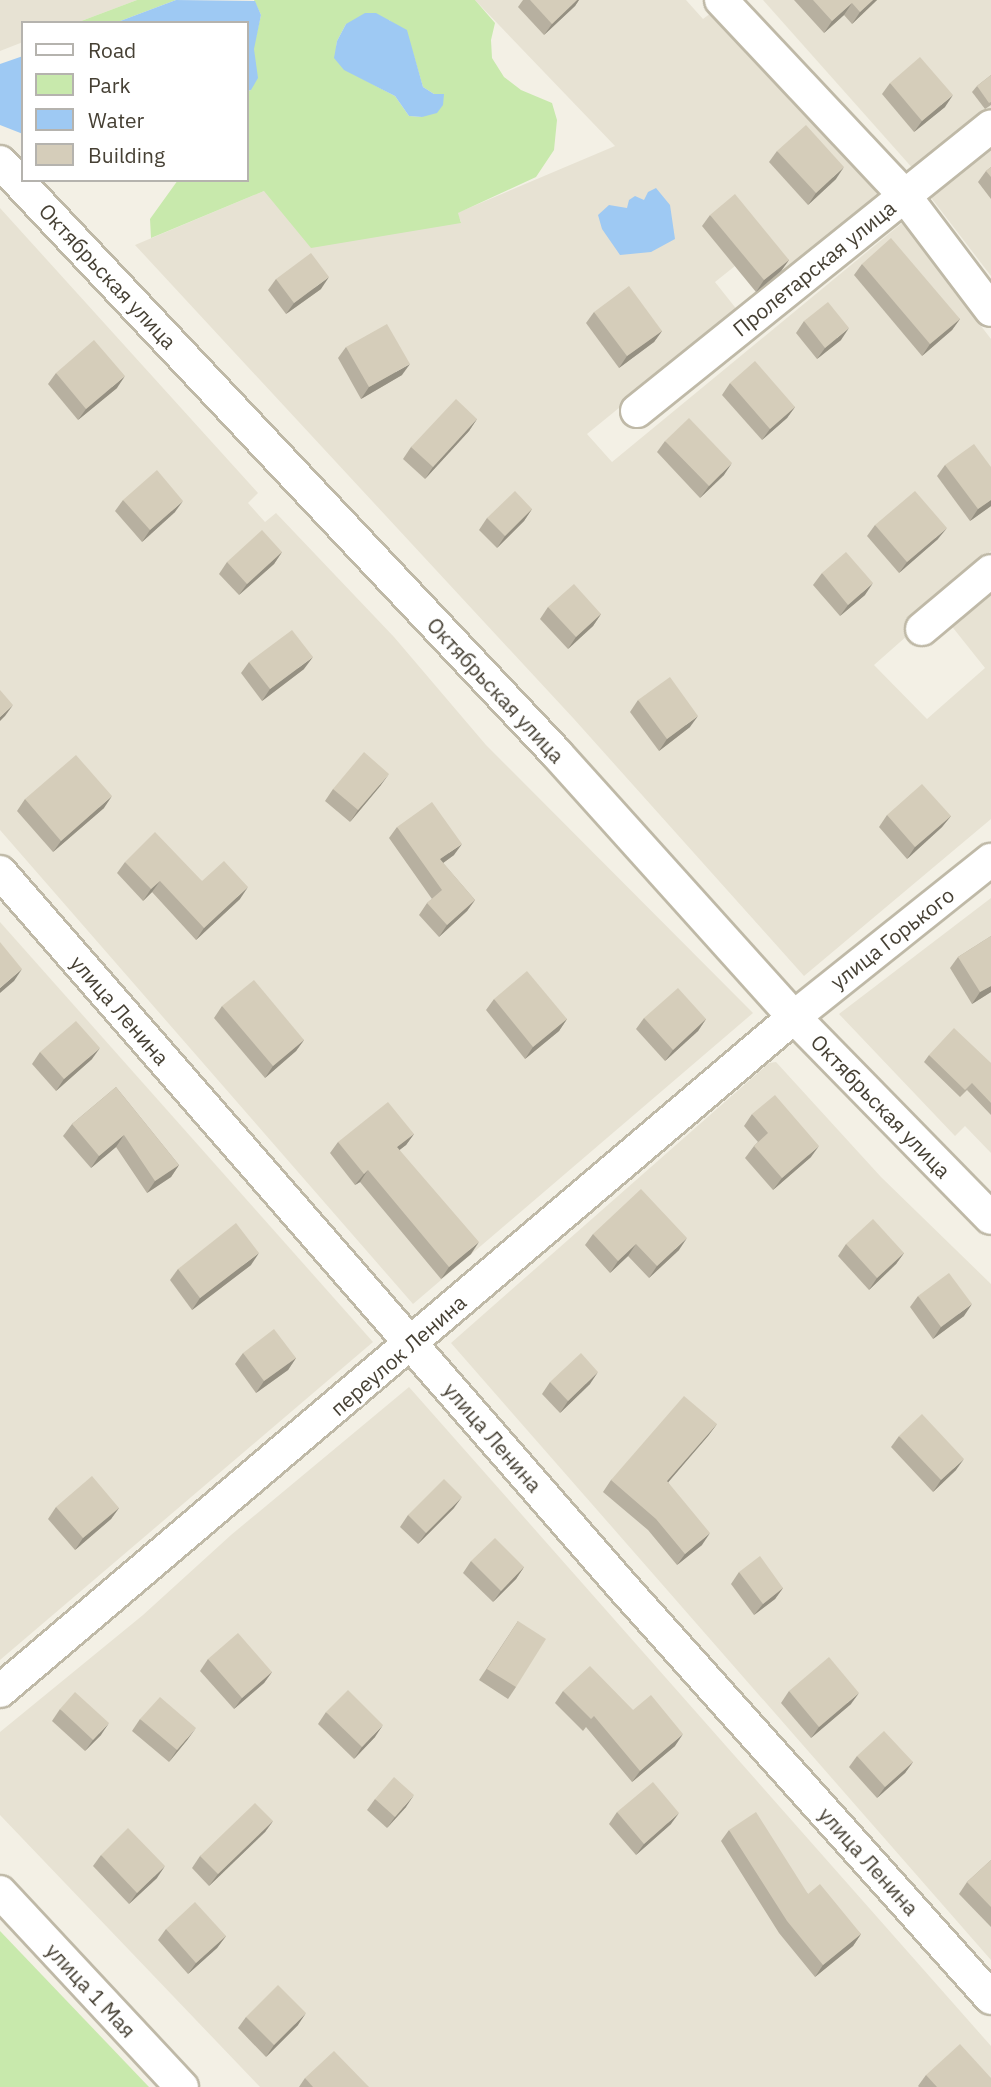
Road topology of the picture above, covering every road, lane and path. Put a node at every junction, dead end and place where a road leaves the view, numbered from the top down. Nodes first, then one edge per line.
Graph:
1 (721, 0) edge
2 (991, 125) edge
3 (0, 162) edge
4 (904, 195) junction
5 (991, 310) edge
6 (637, 411) dead end
7 (991, 570) edge
8 (922, 629) dead end
9 (991, 860) edge
10 (0, 872) edge
11 (794, 1017) junction
12 (991, 1218) edge
13 (411, 1344) junction
14 (0, 1691) edge
15 (0, 1892) edge
16 (991, 1998) edge
17 (182, 2087) edge

1 - 4 street
2 - 4 street, Пролетарская улица
3 - 11 street, Октябрьская улица
4 - 5 street
4 - 6 street, Пролетарская улица
7 - 8 street
9 - 11 street, улица Горького
10 - 13 street, улица Ленина
11 - 12 street, Октябрьская улица
11 - 13 street, переулок Ленина
13 - 14 street, переулок Ленина
13 - 16 street, улица Ленина
15 - 17 street, улица 1 Мая

